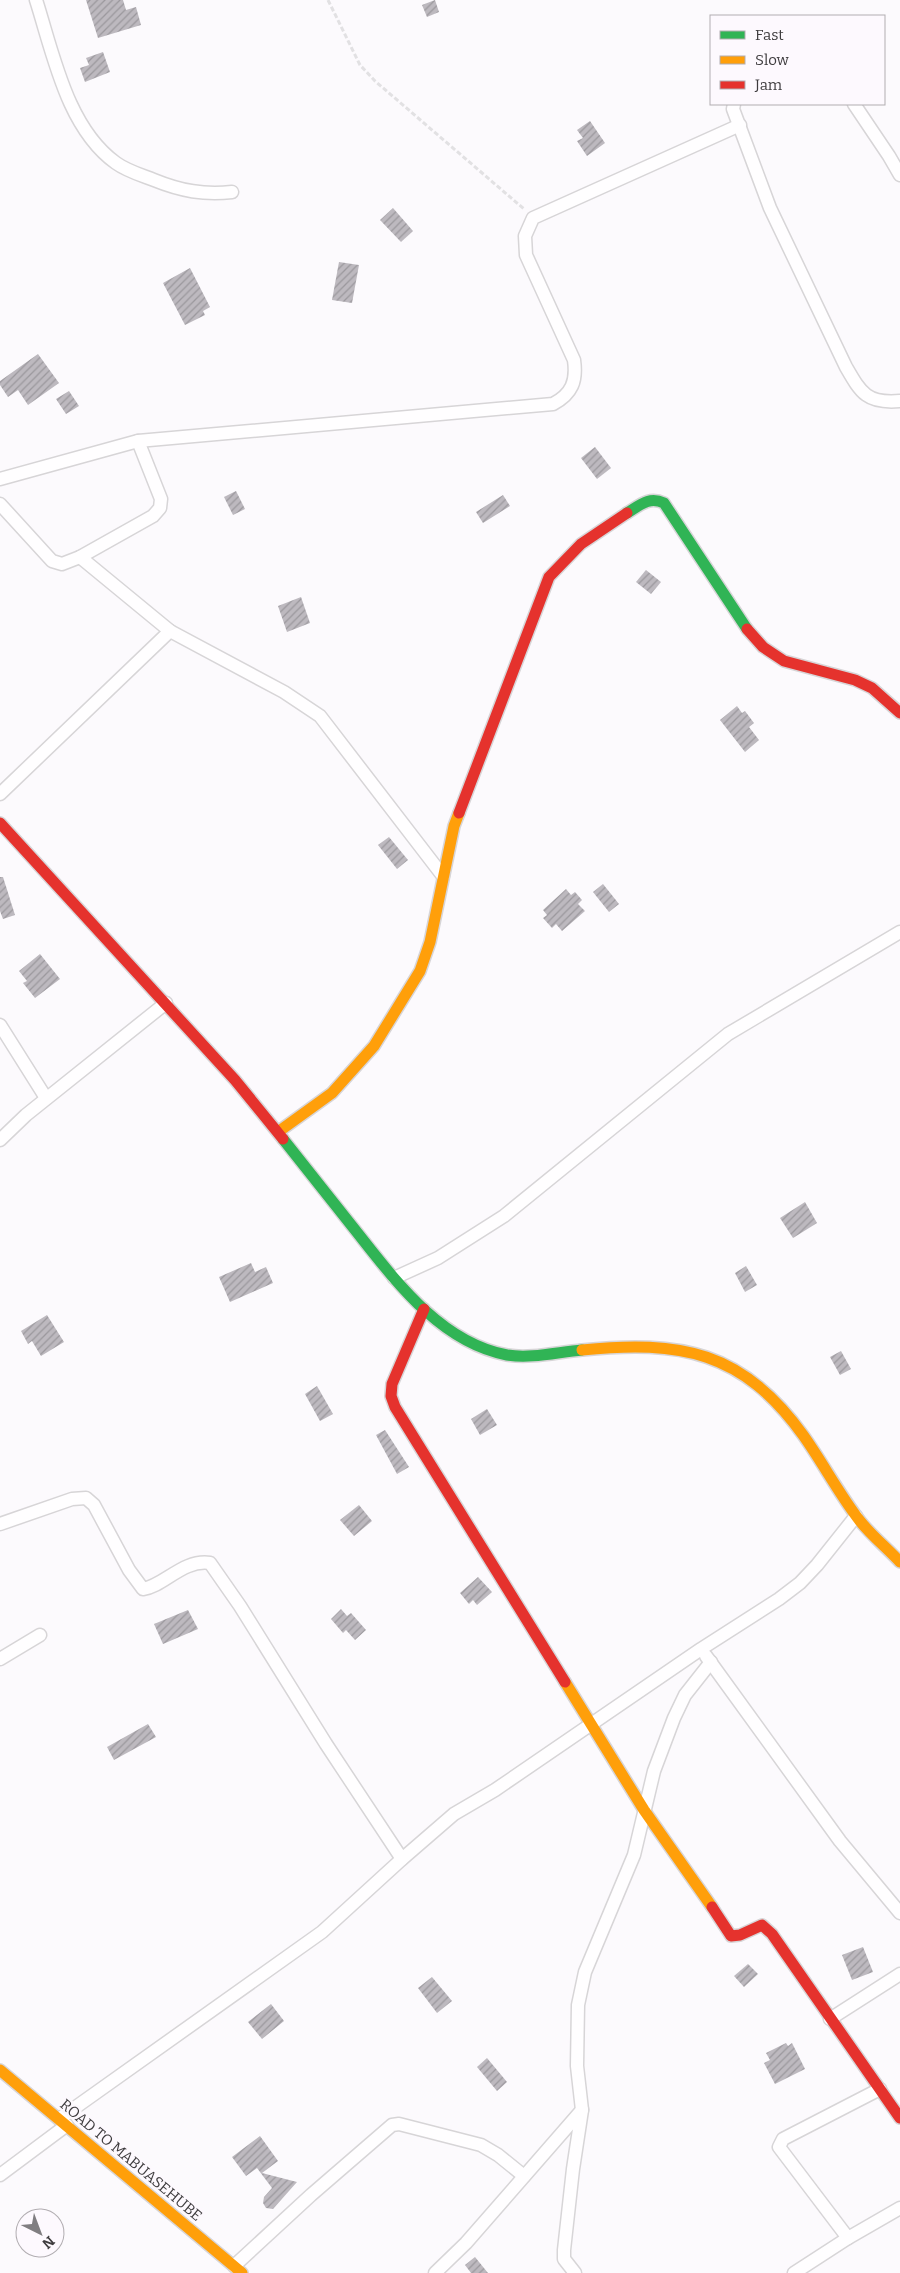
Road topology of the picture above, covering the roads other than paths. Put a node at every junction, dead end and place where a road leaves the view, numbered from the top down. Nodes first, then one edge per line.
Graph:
1 (36, 0) edge
2 (734, 105) edge
3 (855, 105) edge
4 (740, 125) junction
5 (900, 175) edge
6 (232, 192) dead end
7 (900, 402) edge
8 (138, 441) junction
9 (0, 479) edge
10 (0, 504) edge
11 (80, 557) junction
12 (170, 631) junction
13 (900, 713) edge
14 (0, 794) edge
15 (0, 823) edge
16 (443, 876) junction
17 (900, 932) edge
18 (166, 1003) junction
19 (0, 1025) edge
20 (46, 1098) junction
21 (278, 1132) junction
22 (0, 1140) edge
23 (394, 1278) junction
24 (424, 1308) junction
25 (856, 1516) junction
26 (0, 1524) edge
27 (900, 1562) edge
28 (40, 1635) dead end
29 (701, 1649) junction
30 (0, 1659) edge
31 (711, 1662) junction
32 (592, 1725) junction
33 (644, 1810) junction
34 (402, 1859) junction
35 (900, 1914) edge
36 (900, 1974) edge
37 (830, 2020) junction
38 (0, 2070) edge
39 (880, 2089) junction
40 (582, 2110) junction
41 (900, 2118) edge
42 (63, 2122) junction
43 (0, 2176) edge
44 (524, 2176) junction
45 (900, 2208) edge
46 (848, 2238) junction
47 (238, 2270) edge
48 (435, 2273) edge
49 (575, 2273) edge
50 (794, 2273) edge

1 - 6 street
2 - 4 street
3 - 5 street
4 - 7 street
4 - 8 street
8 - 9 street
8 - 11 street
10 - 11 street
11 - 12 street
12 - 14 street
12 - 16 street
13 - 16 street
15 - 18 street
16 - 21 street
17 - 23 street
18 - 20 street
18 - 21 street
19 - 20 street
20 - 22 street
21 - 23 street
23 - 24 street
24 - 25 street
24 - 32 street
25 - 27 street
25 - 29 street
26 - 34 street
28 - 30 street
29 - 31 street
29 - 32 street
31 - 33 street
31 - 35 street
32 - 33 street
32 - 34 street
33 - 37 street
33 - 40 street
34 - 42 street
36 - 37 street
37 - 39 street
38 - 42 street, ROAD TO MABUASEHUBE
39 - 41 street
39 - 46 street
40 - 44 street
40 - 49 street
42 - 43 street
42 - 47 street, ROAD TO MABUASEHUBE
44 - 47 street
44 - 48 street
45 - 46 street
46 - 50 street

